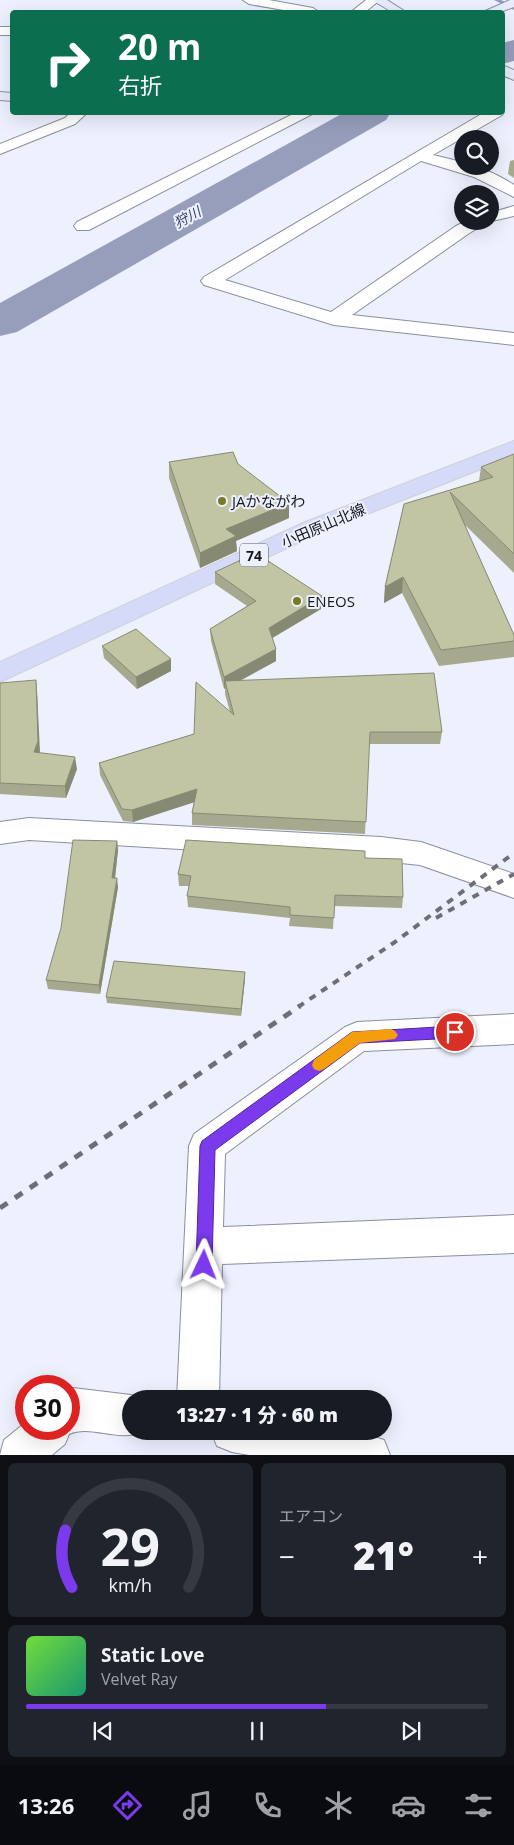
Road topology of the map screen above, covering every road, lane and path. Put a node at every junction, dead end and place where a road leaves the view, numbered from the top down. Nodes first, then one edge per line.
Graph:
1 (248, 0) edge
2 (374, 0) edge
3 (378, 0) edge
4 (514, 3) edge
5 (302, 10) edge
6 (360, 10) edge
7 (396, 10) edge
8 (495, 10) edge
9 (77, 115) edge
10 (303, 115) edge
11 (493, 115) edge
12 (0, 149) edge
13 (419, 156) junction
14 (514, 192) edge
15 (514, 211) edge
16 (499, 215) edge
17 (84, 226) dead end
18 (462, 230) edge
19 (334, 319) junction
20 (514, 339) edge
21 (514, 448) edge
22 (0, 673) edge
23 (0, 833) edge
24 (514, 886) edge
25 (514, 1029) edge
26 (514, 1234) edge
27 (205, 1246) junction
28 (198, 1390) edge
29 (80, 1410) edge
30 (122, 1415) edge
31 (36, 1440) edge
32 (283, 1440) edge
33 (18, 1455) edge
34 (369, 1455) edge

1 - 5 street
2 - 6 street
3 - 7 main road
4 - 8 main road
9 - 12 street
10 - 17 street
11 - 13 street
13 - 14 street
13 - 19 street
15 - 16 street
18 - 19 street
19 - 20 street
21 - 22 main road, 小田原山北線 / 74
23 - 24 street
25 - 27 street
26 - 27 street
27 - 28 street
29 - 30 street
31 - 33 street
32 - 34 street

